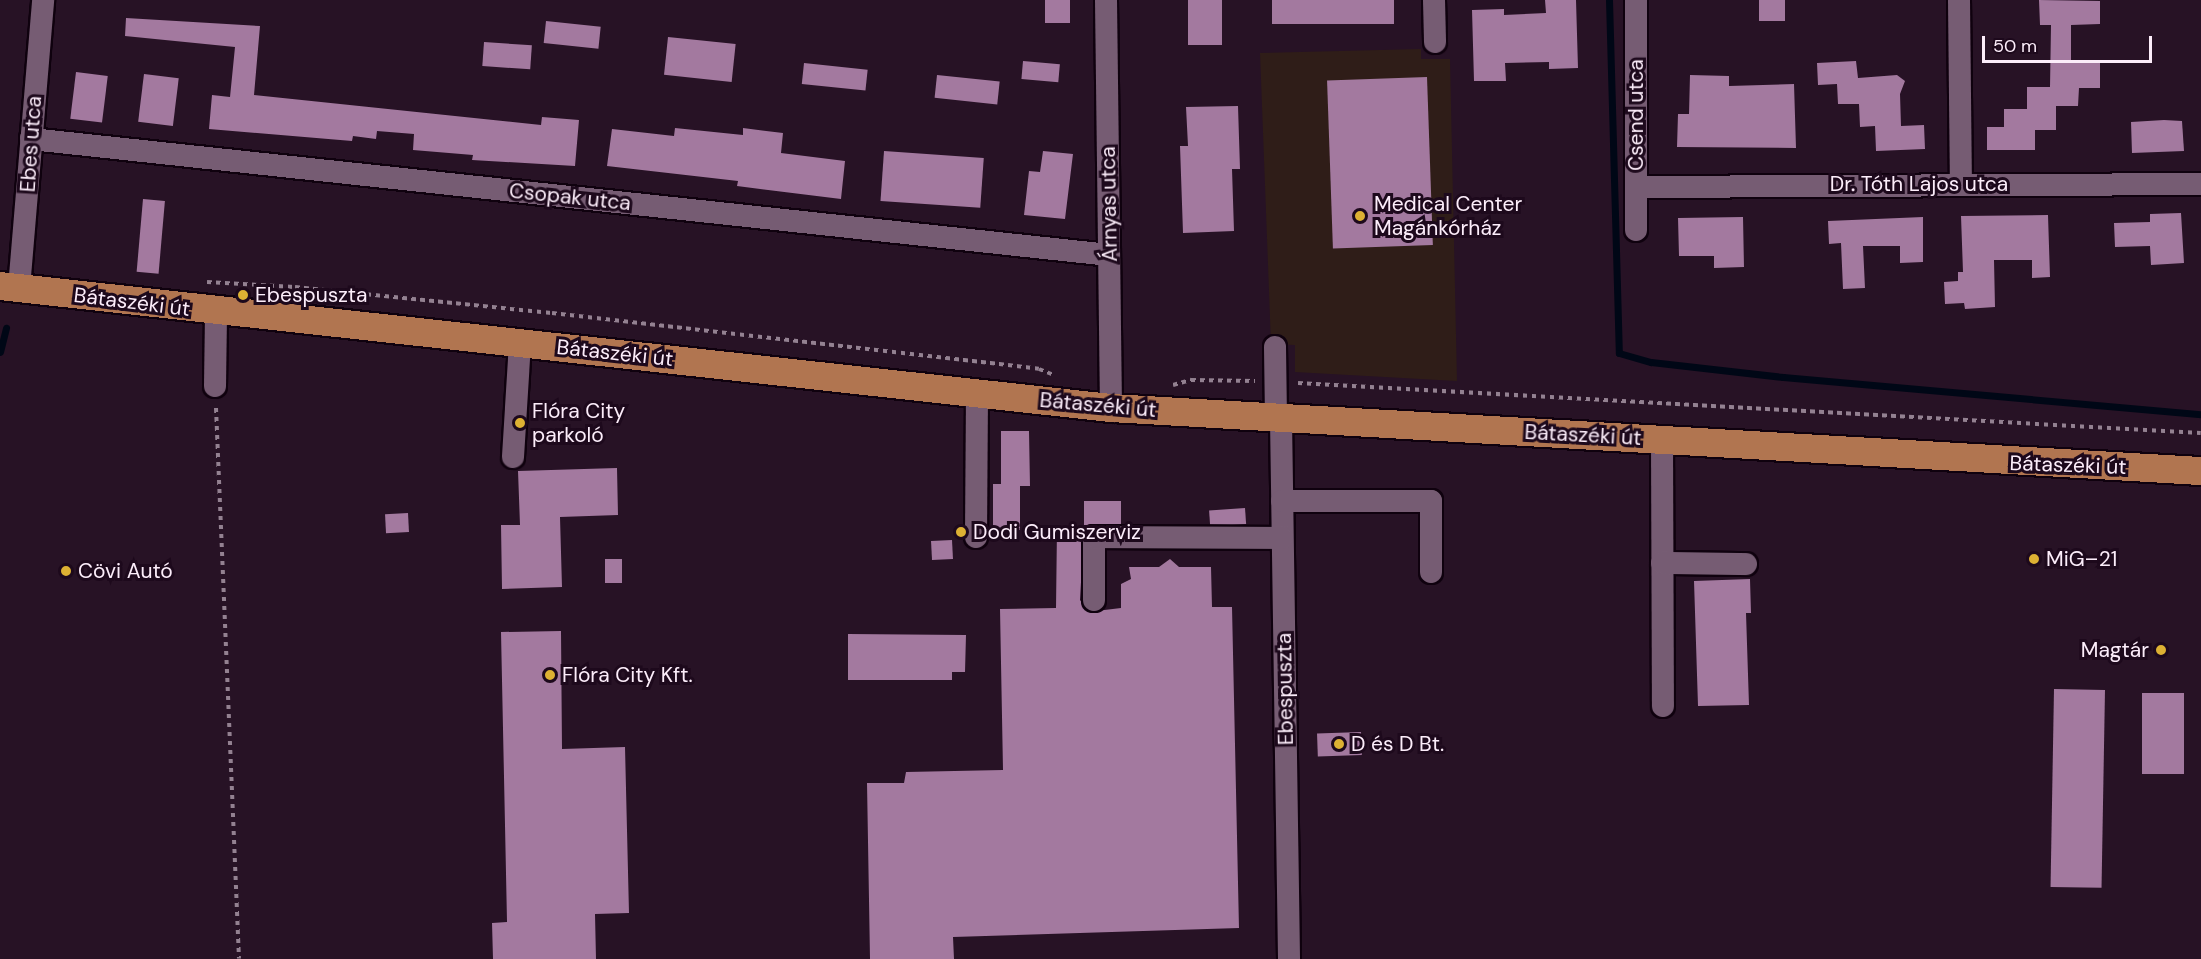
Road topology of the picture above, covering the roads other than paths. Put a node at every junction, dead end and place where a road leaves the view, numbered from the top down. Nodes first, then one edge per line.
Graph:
1 (43, 0) edge
2 (1106, 0) edge
3 (1434, 0) edge
4 (1636, 0) edge
5 (1959, 0) edge
6 (1435, 42) dead end
7 (31, 139) junction
8 (1961, 183) junction
9 (2201, 184) edge
10 (1636, 187) junction
11 (1636, 230) dead end
12 (1109, 255) junction
13 (10, 287) edge
14 (216, 312) junction
15 (520, 344) junction
16 (1275, 347) dead end
17 (215, 386) road end
18 (977, 393) junction
19 (1111, 408) junction
20 (1278, 419) junction
21 (1662, 440) junction
22 (513, 457) dead end
23 (2201, 471) edge
24 (1282, 501) junction
25 (976, 537) dead end
26 (1282, 538) junction
27 (1662, 563) junction
28 (1746, 564) dead end
29 (1431, 572) dead end
30 (1094, 600) dead end
31 (1663, 706) dead end
32 (1289, 959) edge

1 - 7 street, Ebes utca
2 - 12 street, Árnyas utca
3 - 6 street
4 - 10 street, Csend utca
5 - 8 street
7 - 12 street, Csopak utca
7 - 13 street, Ebes utca
8 - 9 street, Dr. Tóth Lajos utca
8 - 10 street, Dr. Tóth Lajos utca
10 - 11 street, Csend utca
12 - 19 street, Árnyas utca
13 - 14 main road, Bátaszéki út
14 - 15 main road, Bátaszéki út
14 - 17 street
15 - 18 main road, Bátaszéki út
15 - 22 street
16 - 20 street, Ebespuszta
18 - 19 main road, Bátaszéki út
18 - 25 street
19 - 20 main road, Bátaszéki út
20 - 21 main road, Bátaszéki út
20 - 24 street, Ebespuszta
21 - 23 main road, Bátaszéki út
21 - 27 street
24 - 26 street, Ebespuszta
24 - 29 street
26 - 30 street
26 - 32 street, Ebespuszta
27 - 28 street
27 - 31 street

